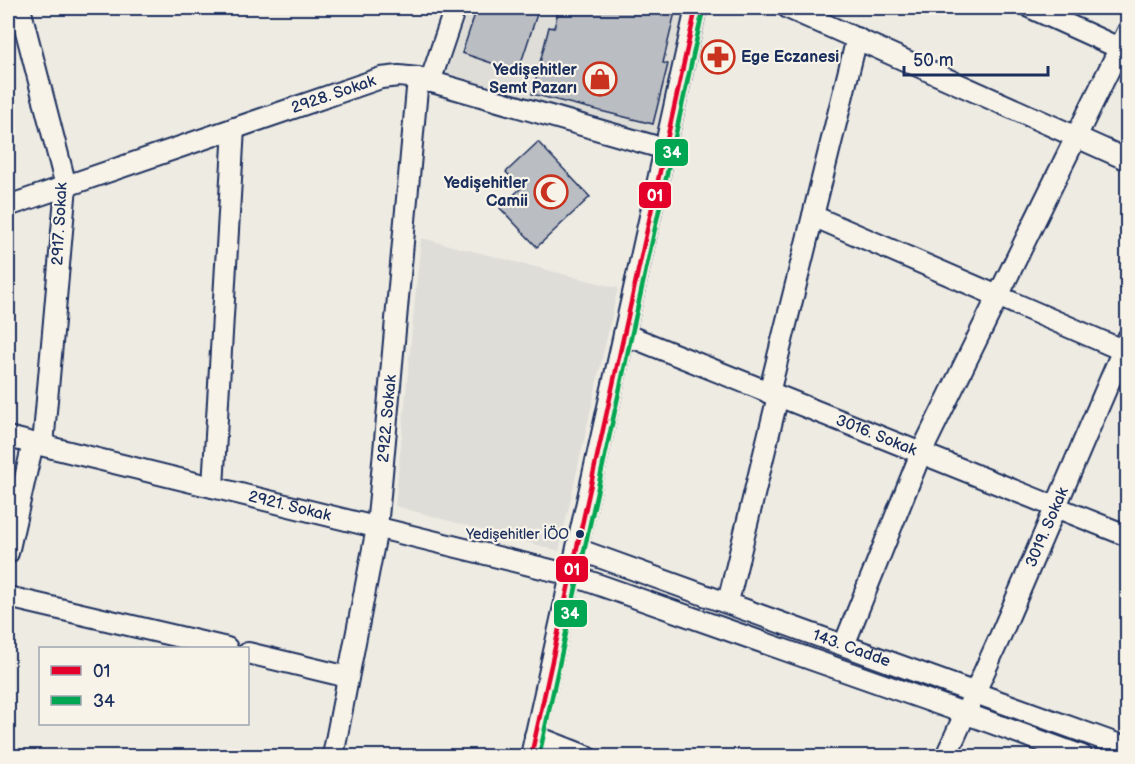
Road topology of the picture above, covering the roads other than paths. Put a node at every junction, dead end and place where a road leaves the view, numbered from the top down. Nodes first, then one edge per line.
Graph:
1 (20, 8) edge
2 (455, 8) edge
3 (696, 8) edge
4 (788, 8) edge
5 (1031, 8) edge
6 (857, 38) junction
7 (1123, 39) edge
8 (424, 80) junction
9 (234, 128) junction
10 (1076, 136) junction
11 (665, 149) junction
12 (1128, 160) edge
13 (66, 186) junction
14 (8, 206) edge
15 (813, 216) junction
16 (998, 296) junction
17 (624, 334) junction
18 (1125, 344) edge
19 (773, 394) junction
20 (8, 437) edge
21 (38, 444) junction
22 (921, 453) junction
23 (213, 487) junction
24 (1054, 507) junction
25 (377, 528) junction
26 (1128, 536) edge
27 (577, 549) junction
28 (8, 553) edge
29 (571, 575) junction
30 (8, 597) edge
31 (728, 602) junction
32 (844, 645) junction
33 (223, 647) edge
34 (249, 653) edge
35 (348, 677) junction
36 (975, 692) junction
37 (964, 713) junction
38 (536, 736) junction
39 (1126, 749) edge
40 (333, 756) edge
41 (531, 756) edge
42 (586, 756) edge
43 (946, 756) edge
44 (1082, 756) edge

1 - 13 street, 2917. Sokak
2 - 8 street, 2922. Sokak
3 - 11 street
4 - 6 street
5 - 7 street
6 - 10 street
6 - 15 street
7 - 10 street
8 - 9 street, 2928. Sokak
8 - 11 street, 2928. Sokak
8 - 25 street, 2922. Sokak
9 - 13 street, 2928. Sokak
9 - 23 street
10 - 12 street
10 - 16 street
11 - 17 street
13 - 14 street, 2928. Sokak
13 - 21 street, 2917. Sokak
15 - 16 street
15 - 19 street
16 - 18 street
16 - 22 street
17 - 19 street, 3016. Sokak
17 - 27 street
18 - 24 street, 3019. Sokak
19 - 22 street, 3016. Sokak
19 - 31 street
20 - 21 street, 2921. Sokak
21 - 23 street, 2921. Sokak
21 - 28 street, 2917. Sokak
22 - 24 street, 3016. Sokak
22 - 32 street
23 - 25 street, 2921. Sokak
24 - 26 street, 3016. Sokak
24 - 36 street, 3019. Sokak
25 - 29 street, 2921. Sokak
25 - 35 street, 2922. Sokak
27 - 29 street
27 - 31 street, 143. Cadde
29 - 37 street, 143. Cadde
29 - 38 street
30 - 33 street
31 - 32 street, 143. Cadde
32 - 36 street, 143. Cadde
34 - 35 street
35 - 40 street, 2922. Sokak
36 - 37 street, 3019. Sokak
36 - 39 street, 143. Cadde
37 - 43 street, 3019. Sokak
37 - 44 street, 143. Cadde
38 - 41 street
38 - 42 street

